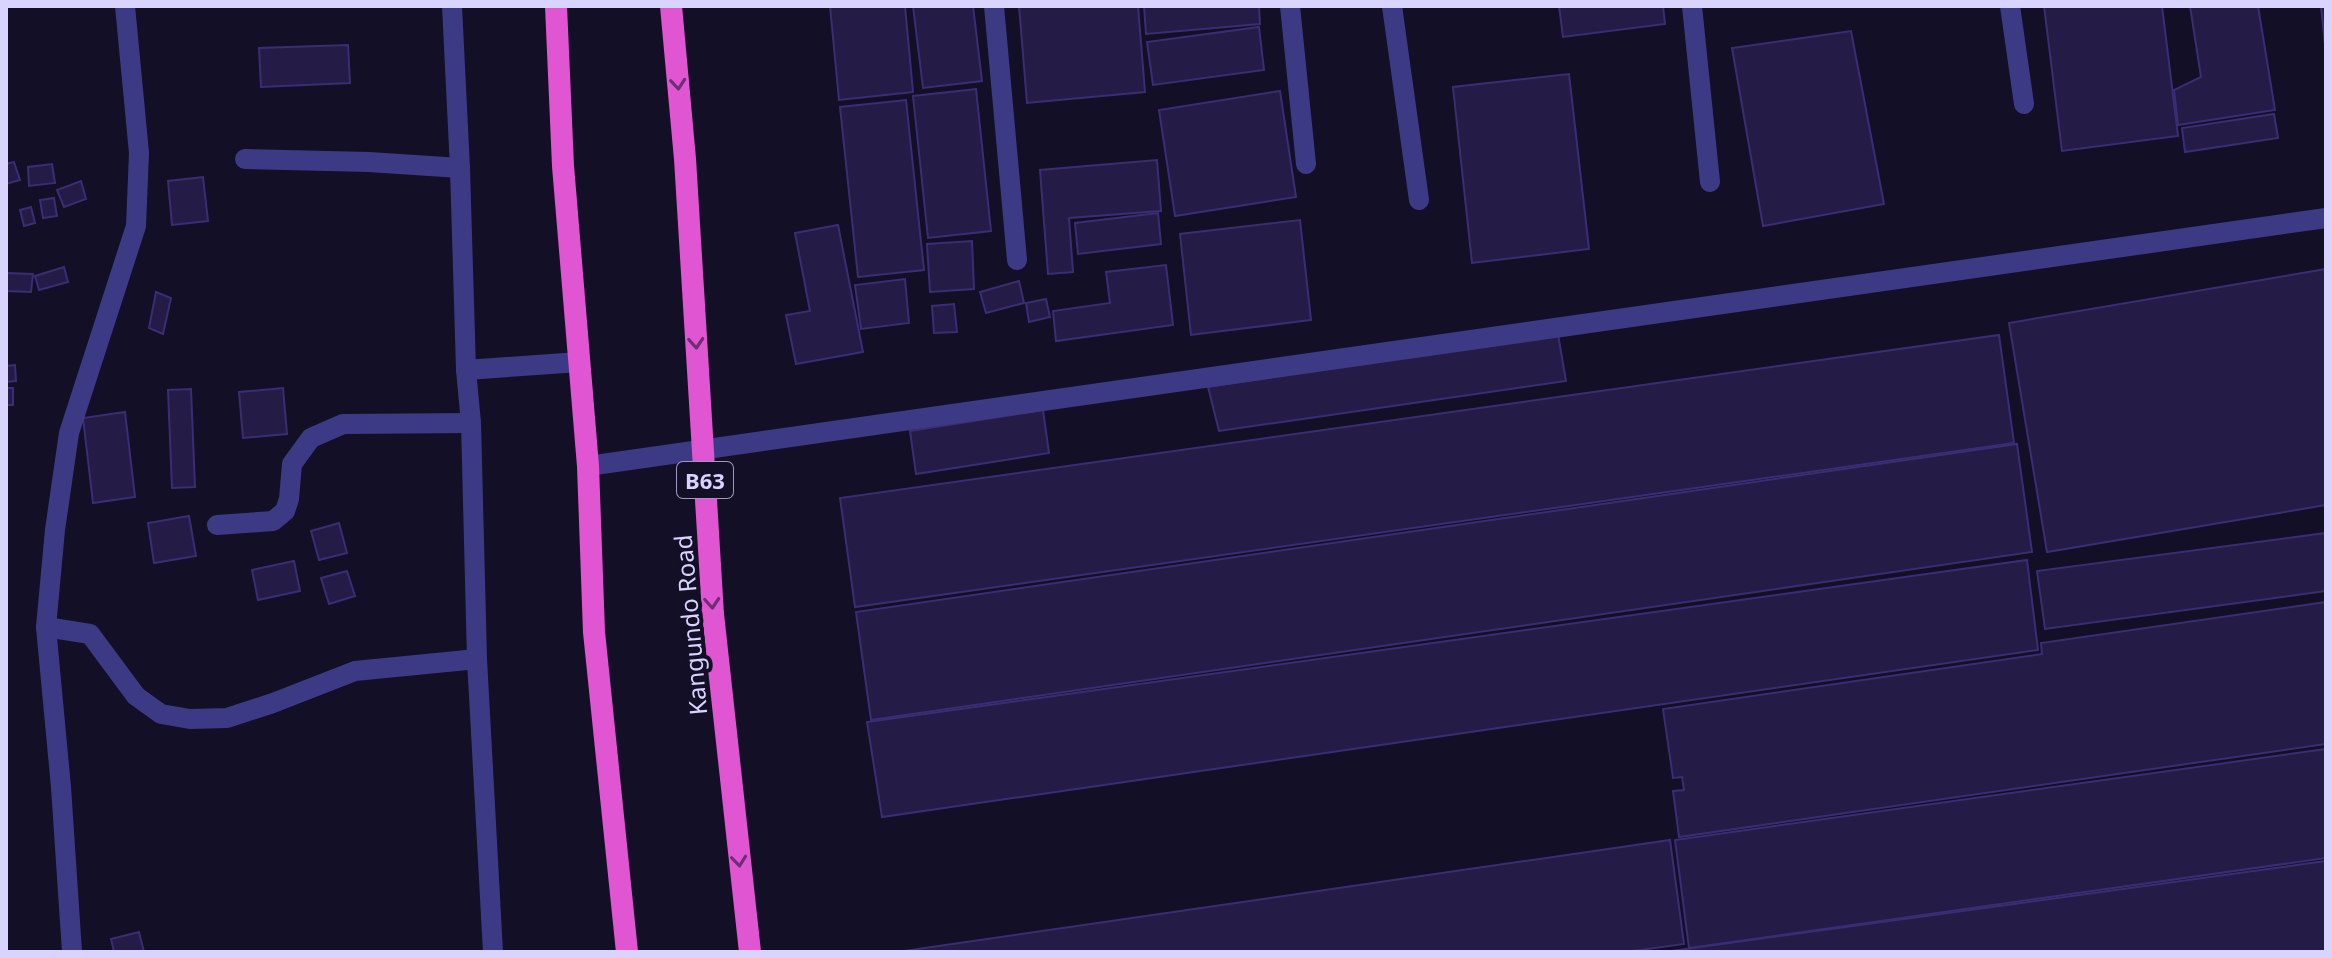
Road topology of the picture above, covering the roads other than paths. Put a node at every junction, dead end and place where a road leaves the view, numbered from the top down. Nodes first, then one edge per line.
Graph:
1 (125, 6) edge
2 (452, 6) edge
3 (556, 6) edge
4 (671, 6) edge
5 (994, 6) edge
6 (1290, 6) edge
7 (1392, 6) edge
8 (1692, 6) edge
9 (2010, 6) edge
10 (2024, 104) dead end
11 (245, 159) dead end
12 (1306, 164) dead end
13 (460, 168) junction
14 (1710, 182) dead end
15 (1419, 200) dead end
16 (2326, 218) edge
17 (1017, 260) dead end
18 (579, 362) junction
19 (466, 370) junction
20 (471, 423) junction
21 (703, 451) junction
22 (588, 466) junction
23 (217, 525) dead end
24 (46, 627) junction
25 (477, 659) junction
26 (72, 952) edge
27 (493, 952) edge
28 (627, 952) edge
29 (750, 952) edge

1 - 24 street
2 - 13 street
3 - 18 highway
4 -> 21 highway, Kangundo Road / B63
5 - 17 street
6 - 12 street
7 - 15 street
8 - 14 street
9 - 10 street
11 - 13 street
13 - 19 street
16 - 21 street
18 - 19 street
18 - 22 highway
19 - 20 street
20 - 23 street
20 - 25 street
21 - 22 street
21 -> 29 highway, Kangundo Road / B63
22 - 28 highway
24 - 25 street
24 - 26 street
25 - 27 street

